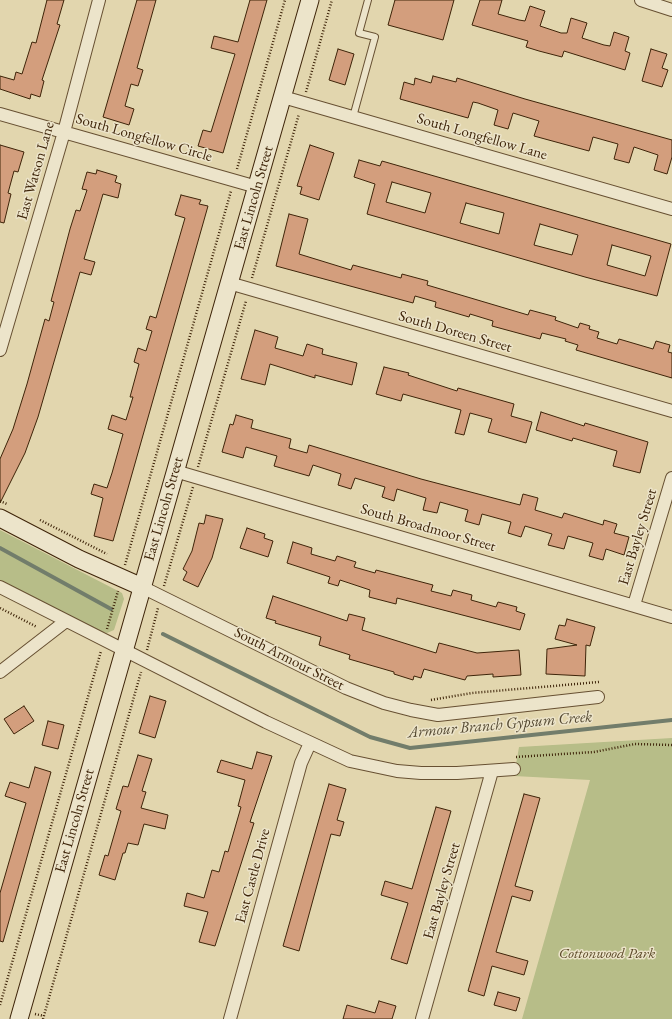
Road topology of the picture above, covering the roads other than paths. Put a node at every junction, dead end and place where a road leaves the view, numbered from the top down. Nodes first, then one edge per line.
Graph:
1 (99, 0) edge
2 (310, 0) edge
3 (368, 0) edge
4 (641, 0) edge
5 (672, 10) edge
6 (283, 96) junction
7 (0, 114) edge
8 (353, 117) junction
9 (64, 132) junction
10 (257, 187) junction
11 (672, 209) edge
12 (229, 284) junction
13 (0, 350) edge
14 (672, 411) edge
15 (175, 471) junction
16 (672, 478) edge
17 (0, 518) edge
18 (144, 581) junction
19 (0, 587) edge
20 (634, 605) junction
21 (672, 617) edge
22 (66, 621) junction
23 (124, 651) junction
24 (0, 672) edge
25 (598, 697) dead end
26 (310, 743) junction
27 (514, 769) road end
28 (492, 771) junction
29 (19, 1019) edge
30 (230, 1019) edge
31 (422, 1019) edge

1 - 9 street, East Watson Lane
2 - 6 street, East Lincoln Street
3 - 8 lane
4 - 5 street
6 - 8 street, South Longfellow Lane
6 - 10 street, East Lincoln Street
7 - 9 street, South Longfellow Circle
8 - 11 street, South Longfellow Lane
9 - 10 street, South Longfellow Circle
9 - 13 street, East Watson Lane
10 - 12 street, East Lincoln Street
12 - 14 street, South Doreen Street
12 - 15 street, East Lincoln Street
15 - 18 street, East Lincoln Street
15 - 20 street, South Broadmoor Street
16 - 20 street, East Bayley Street
17 - 18 street, South Armour Street
18 - 23 street, East Lincoln Street
18 - 25 street, South Armour Street
19 - 22 street
20 - 21 street, South Broadmoor Street
22 - 23 street
22 - 24 street
23 - 26 street
23 - 29 street, East Lincoln Street
26 - 28 street
26 - 30 street, East Castle Drive
27 - 28 street
28 - 31 street, East Bayley Street

